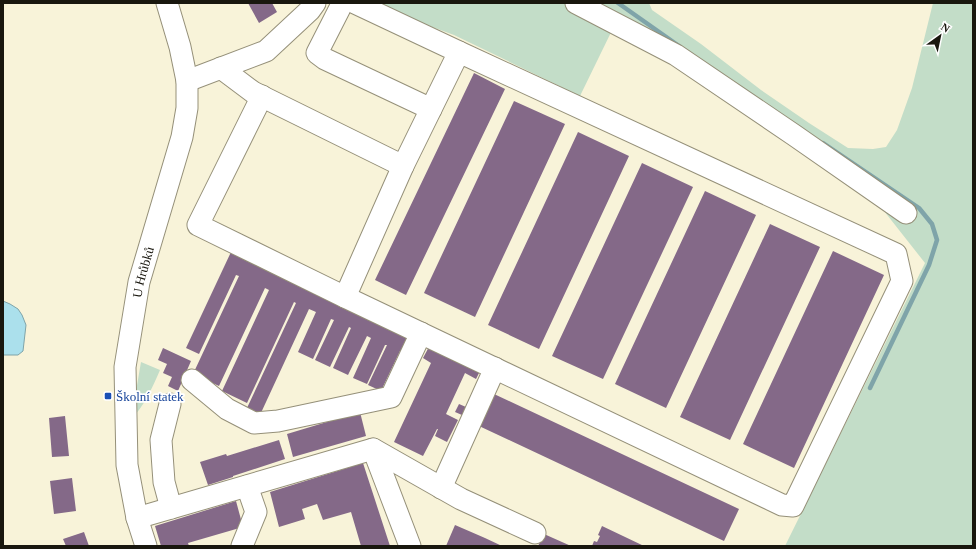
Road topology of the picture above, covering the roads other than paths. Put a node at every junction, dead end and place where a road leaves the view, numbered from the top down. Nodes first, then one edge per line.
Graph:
1 (167, 3) edge
2 (315, 3) edge
3 (344, 3) edge
4 (355, 3) edge
5 (576, 3) edge
6 (459, 52) junction
7 (221, 68) junction
8 (187, 81) junction
9 (262, 96) junction
10 (431, 109) junction
11 (403, 166) junction
12 (906, 213) dead end
13 (345, 296) junction
14 (421, 333) junction
15 (494, 368) junction
16 (192, 380) dead end
17 (170, 404) dead end
18 (373, 449) junction
19 (247, 486) junction
20 (441, 488) junction
21 (171, 508) junction
22 (137, 518) junction
23 (535, 533) dead end
24 (146, 546) edge
25 (242, 546) edge
26 (410, 546) edge

1 - 8 street, U Hrůbků
2 - 7 street
3 - 10 street
4 - 6 street
5 - 12 street
6 - 10 street
6 - 15 street
7 - 8 street
7 - 9 street
8 - 22 street, U Hrůbků
9 - 11 street
9 - 13 street
10 - 11 street
11 - 13 street
13 - 14 street
14 - 15 street
14 - 16 street
15 - 20 street
17 - 21 street
18 - 19 street
18 - 20 street
18 - 26 street
19 - 21 street
19 - 25 street
20 - 23 street
21 - 22 street
22 - 24 street, U Hrůbků

